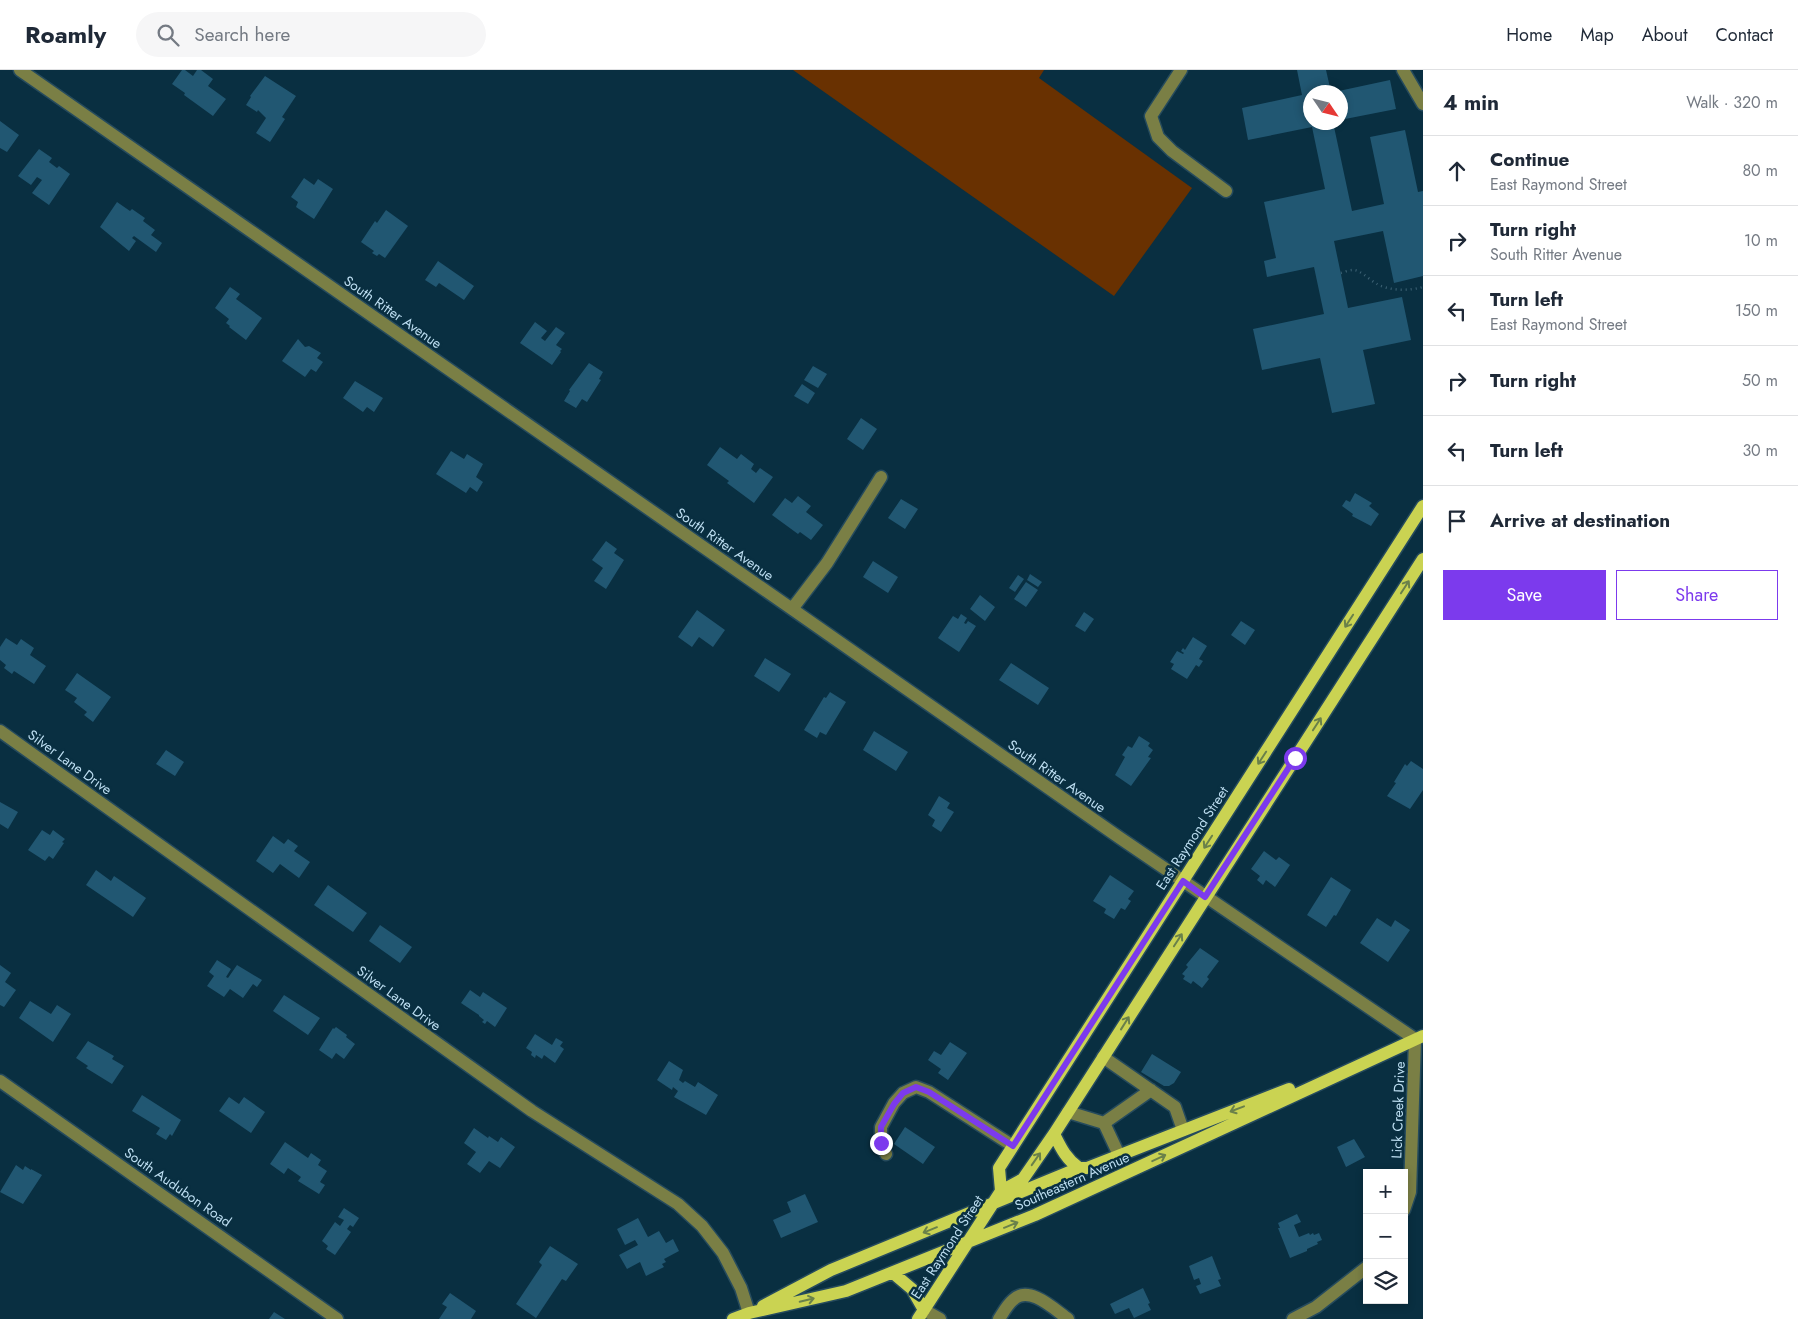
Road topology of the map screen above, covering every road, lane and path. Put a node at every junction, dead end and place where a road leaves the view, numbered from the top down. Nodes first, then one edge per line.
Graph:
1 (20, 70) edge
2 (1181, 70) edge
3 (1404, 70) edge
4 (1423, 104) edge
5 (1226, 191) dead end
6 (1341, 273) dead end
7 (1423, 287) edge
8 (881, 477) dead end
9 (1423, 506) edge
10 (1423, 559) edge
11 (792, 609) junction
12 (0, 731) edge
13 (1183, 881) junction
14 (1205, 897) junction
15 (1419, 1037) edge
16 (1396, 1047) junction
17 (1103, 1058) junction
18 (0, 1080) edge
19 (1151, 1090) junction
20 (1068, 1112) junction
21 (1104, 1123) junction
22 (1184, 1130) junction
23 (1054, 1134) junction
24 (1013, 1146) junction
25 (886, 1154) dead end
26 (1119, 1156) junction
27 (1079, 1168) junction
28 (1001, 1190) junction
29 (1408, 1198) edge
30 (991, 1205) junction
31 (966, 1243) junction
32 (1363, 1270) edge
33 (893, 1273) junction
34 (1316, 1307) junction
35 (749, 1313) junction
36 (921, 1314) edge
37 (337, 1319) edge
38 (733, 1319) edge
39 (940, 1319) edge
40 (998, 1319) edge
41 (1068, 1319) edge
42 (1293, 1319) edge
43 (1307, 1319) edge

1 - 11 street, South Ritter Avenue
2 - 5 street
3 - 4 street
6 - 7 path
8 - 11 street
9 -> 13 main road, East Raymond Street
14 -> 10 main road, East Raymond Street
11 - 13 street, South Ritter Avenue
12 - 35 street, Silver Lane Drive
13 - 14 street, South Ritter Avenue
13 - 24 main road, East Raymond Street
14 - 15 street, South Ritter Avenue
17 -> 14 main road, East Raymond Street
15 - 16 main road, Southeastern Avenue
15 - 29 street, Lick Creek Drive
16 -> 22 main road, Southeastern Avenue
31 -> 16 main road, Southeastern Avenue
17 - 19 street
17 - 20 main road, East Raymond Street
18 - 37 street, South Audubon Road
19 - 21 street
19 - 22 street
20 - 21 street
20 - 23 main road, East Raymond Street
21 - 26 street
22 - 26 main road, Southeastern Avenue
23 - 27 main road
28 -> 23 main road, East Raymond Street
24 - 25 street
24 - 28 main road, East Raymond Street
26 - 27 main road, Southeastern Avenue
27 - 30 main road, Southeastern Avenue
28 - 30 main road, East Raymond Street
30 - 31 main road, East Raymond Street
30 -> 35 main road, Southeastern Avenue
31 - 33 main road, Southeastern Avenue
31 - 36 main road, East Raymond Street
32 - 34 street
35 -> 33 main road, Southeastern Avenue
33 - 36 main road
34 - 42 street
34 - 43 street
35 - 38 main road, Southeastern Avenue
36 - 39 street
40 - 41 street

